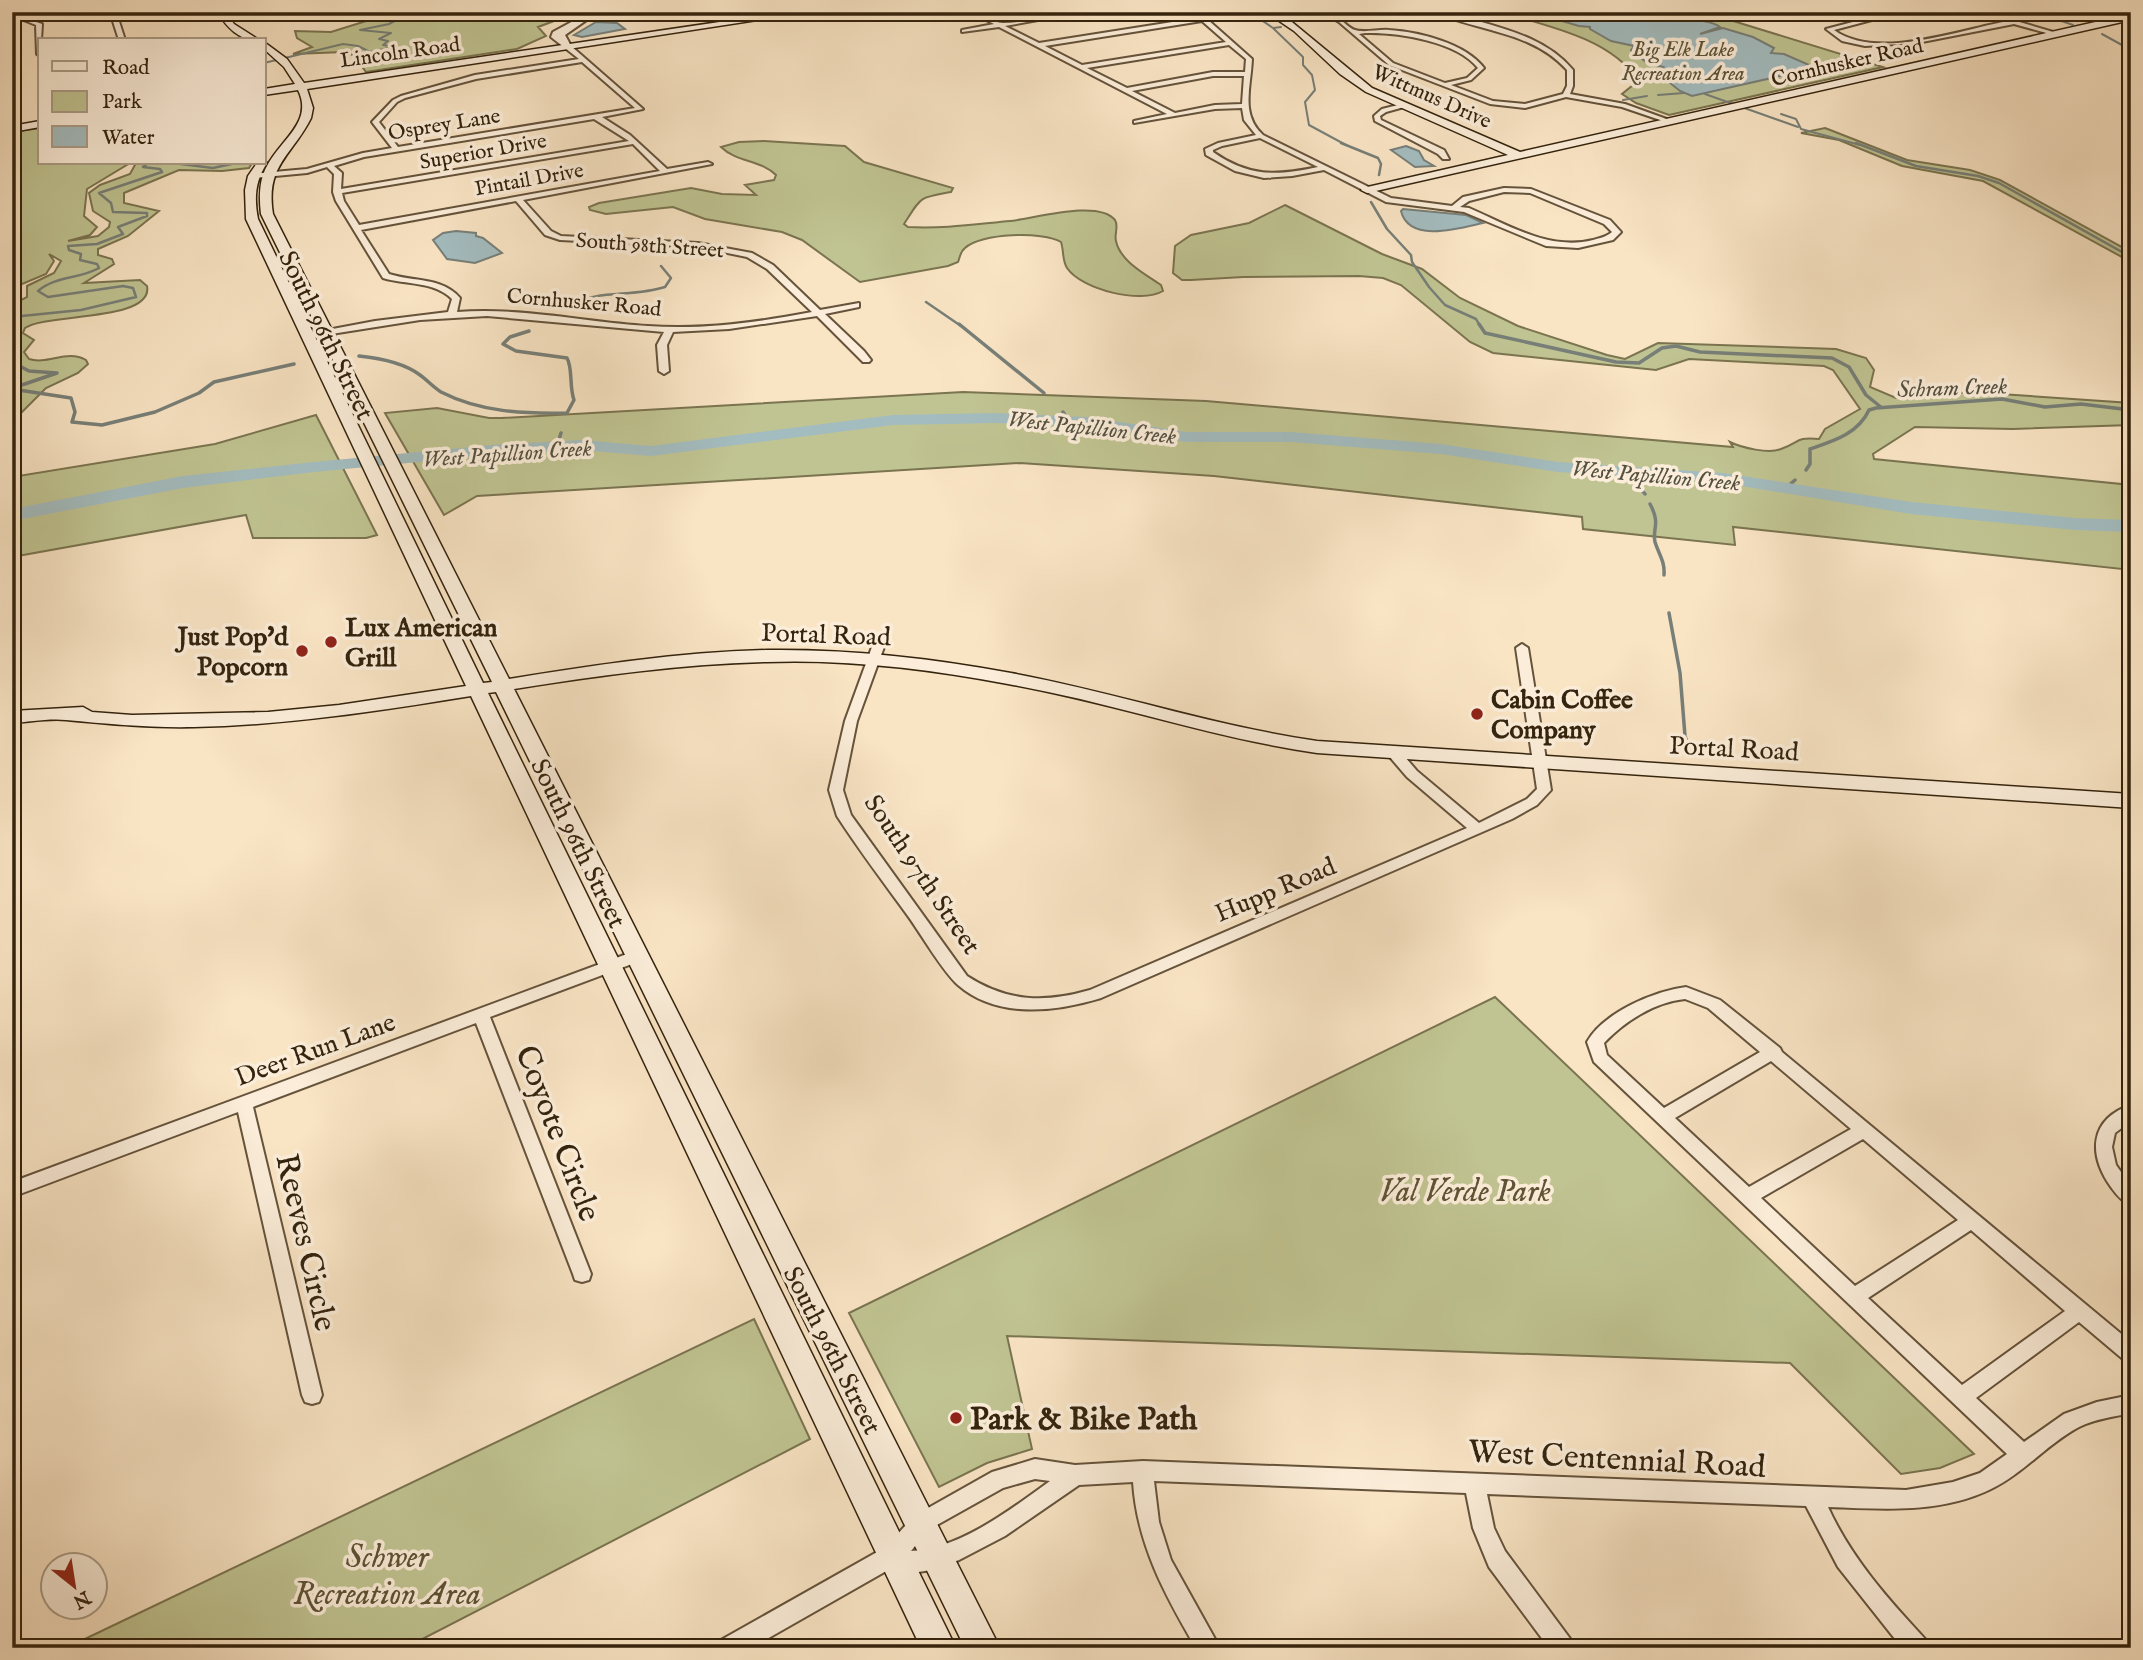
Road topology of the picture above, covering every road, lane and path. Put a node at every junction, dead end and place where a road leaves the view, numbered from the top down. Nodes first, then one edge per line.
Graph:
1 (32, 12) edge
2 (113, 12) edge
3 (221, 12) edge
4 (595, 12) edge
5 (806, 12) edge
6 (974, 12) edge
7 (1079, 12) edge
8 (1195, 12) edge
9 (1307, 12) edge
10 (1325, 12) edge
11 (1438, 12) edge
12 (1815, 12) edge
13 (1899, 12) edge
14 (1992, 12) edge
15 (1274, 14) edge
16 (15, 17) edge
17 (2131, 18) edge
18 (1203, 19) junction
19 (1858, 20) junction
20 (2014, 22) junction
21 (1000, 25) junction
22 (222, 30) dead end
23 (964, 30) dead end
24 (1355, 32) junction
25 (2057, 34) junction
26 (39, 38) edge
27 (121, 38) edge
28 (235, 38) edge
29 (251, 38) edge
30 (1231, 43) junction
31 (1039, 45) junction
32 (266, 46) edge
33 (569, 47) junction
34 (266, 56) edge
35 (583, 60) junction
36 (1081, 67) junction
37 (1248, 74) junction
38 (1445, 85) junction
39 (296, 87) junction
40 (1126, 90) junction
41 (270, 91) edge
42 (1566, 95) junction
43 (1246, 106) junction
44 (1402, 106) junction
45 (1174, 115) junction
46 (595, 116) junction
47 (1669, 121) junction
48 (1136, 122) dead end
49 (38, 124) edge
50 (12, 128) edge
51 (1261, 136) junction
52 (634, 142) junction
53 (396, 149) junction
54 (1518, 155) junction
55 (1446, 157) dead end
56 (329, 164) junction
57 (708, 164) dead end
58 (265, 166) edge
59 (1324, 168) junction
60 (666, 172) junction
61 (1367, 190) junction
62 (337, 192) junction
63 (518, 198) junction
64 (1454, 208) junction
65 (356, 228) junction
66 (856, 305) dead end
67 (820, 313) junction
68 (452, 314) junction
69 (670, 329) junction
70 (326, 332) junction
71 (309, 336) junction
72 (866, 360) dead end
73 (664, 372) dead end
74 (1522, 648) dead end
75 (876, 654) junction
76 (487, 681) junction
77 (12, 717) edge
78 (1394, 754) junction
79 (1542, 763) junction
80 (2131, 801) edge
81 (1478, 829) junction
82 (635, 957) junction
83 (609, 966) junction
84 (990, 995) joint
85 (481, 1014) junction
86 (1774, 1052) junction
87 (244, 1102) junction
88 (2131, 1112) edge
89 (1664, 1116) junction
90 (1865, 1129) junction
91 (12, 1189) edge
92 (1748, 1196) junction
93 (2131, 1198) edge
94 (1972, 1220) junction
95 (582, 1274) dead end
96 (1855, 1296) junction
97 (2080, 1311) junction
98 (2131, 1354) edge
99 (312, 1395) dead end
100 (1962, 1396) junction
101 (2131, 1404) edge
102 (2024, 1456) junction
103 (1143, 1471) junction
104 (1075, 1475) junction
105 (1474, 1482) junction
106 (1812, 1499) junction
107 (920, 1523) junction
108 (894, 1555) junction
109 (938, 1558) junction
110 (729, 1648) edge
111 (939, 1648) edge
112 (983, 1648) edge
113 (1209, 1648) edge
114 (1563, 1648) edge
115 (1918, 1648) edge

1 - 16 street
2 - 27 street
3 - 29 main road
4 - 33 street
5 - 33 main road, Lincoln Road
6 - 21 street
7 - 21 street
8 - 18 street
9 - 15 street
10 - 24 street
11 - 42 street
12 - 19 street
13 - 19 street
14 - 20 street
15 - 44 main road, Wittmus Drive
16 - 26 street
17 - 25 main road, Cornhusker Road
18 - 30 street
18 - 31 street
19 - 20 street
20 - 25 street
21 - 23 street
21 - 31 street
22 - 28 main road
24 - 38 street
24 - 38 street
25 - 47 main road, Cornhusker Road
30 - 36 street
30 - 37 street
31 - 36 street
32 - 39 main road, South 96th Street
33 - 35 street
33 - 39 main road, Lincoln Road
34 - 39 main road, South 96th Street
35 - 46 street, Osprey Lane
35 - 53 street
36 - 40 street
37 - 40 street
37 - 43 street
38 - 42 street
39 - 41 main road, Lincoln Road
39 - 58 main road, South 96th Street
39 - 58 main road, South 96th Street
40 - 45 street
42 - 47 street
43 - 45 street
43 - 51 street
44 - 54 main road, Wittmus Drive
44 - 55 street
45 - 48 street
46 - 52 street
46 - 53 street, Osprey Lane
47 - 54 main road, Cornhusker Road
49 - 50 main road
51 - 59 street
51 - 59 street
52 - 60 street
52 - 62 street, Superior Drive
53 - 56 street, Osprey Lane
54 - 61 main road, Cornhusker Road
56 - 58 street, Osprey Lane
56 - 62 street
57 - 60 street, Pintail Drive
58 - 70 main road, South 96th Street
58 - 71 main road, South 96th Street
59 - 61 street
60 - 63 street, Pintail Drive
61 - 64 street
62 - 65 street
63 - 65 street, Pintail Drive
63 - 67 street, South 98th Street
64 - 64 street
65 - 68 street
66 - 67 street, Cornhusker Road
67 - 69 street, Cornhusker Road
67 - 72 street, South 98th Street
68 - 69 street, Cornhusker Road
68 - 70 street, Cornhusker Road
69 - 73 street
70 - 71 street, Cornhusker Road
70 - 76 main road, South 96th Street
71 - 76 main road, South 96th Street
74 - 79 street
75 - 76 main road, Portal Road
75 - 78 main road, Portal Road
75 - 84 street, South 97th Street
76 - 77 main road, Portal Road
76 - 82 main road, South 96th Street
76 - 83 main road, South 96th Street
78 - 79 main road, Portal Road
78 - 81 street
79 - 80 main road, Portal Road
79 - 81 street, Hupp Road
81 - 84 street, Hupp Road
82 - 83 street, Deer Run Lane
82 - 107 main road, South 96th Street
83 - 85 street, Deer Run Lane
83 - 108 main road, South 96th Street
85 - 87 street, Deer Run Lane
85 - 95 street, Coyote Circle
86 - 89 street
86 - 89 street
86 - 90 street
87 - 91 street, Deer Run Lane
87 - 99 street, Reeves Circle
88 - 93 street
89 - 92 street
90 - 92 street
90 - 94 street
92 - 96 street
94 - 96 street
94 - 97 street
96 - 100 street
97 - 98 street
97 - 100 street
100 - 102 street
101 - 102 street, West Centennial Road
102 - 106 street, West Centennial Road
103 - 104 street, West Centennial Road
103 - 105 street, West Centennial Road
103 - 113 street
104 - 107 street, West Centennial Road
104 - 109 street
105 - 106 street, West Centennial Road
105 - 114 street
106 - 115 street
107 - 108 street, West Centennial Road
107 - 109 main road, South 96th Street
108 - 109 street
108 - 110 street, West Centennial Road
108 - 111 main road, South 96th Street
109 - 112 main road, South 96th Street

